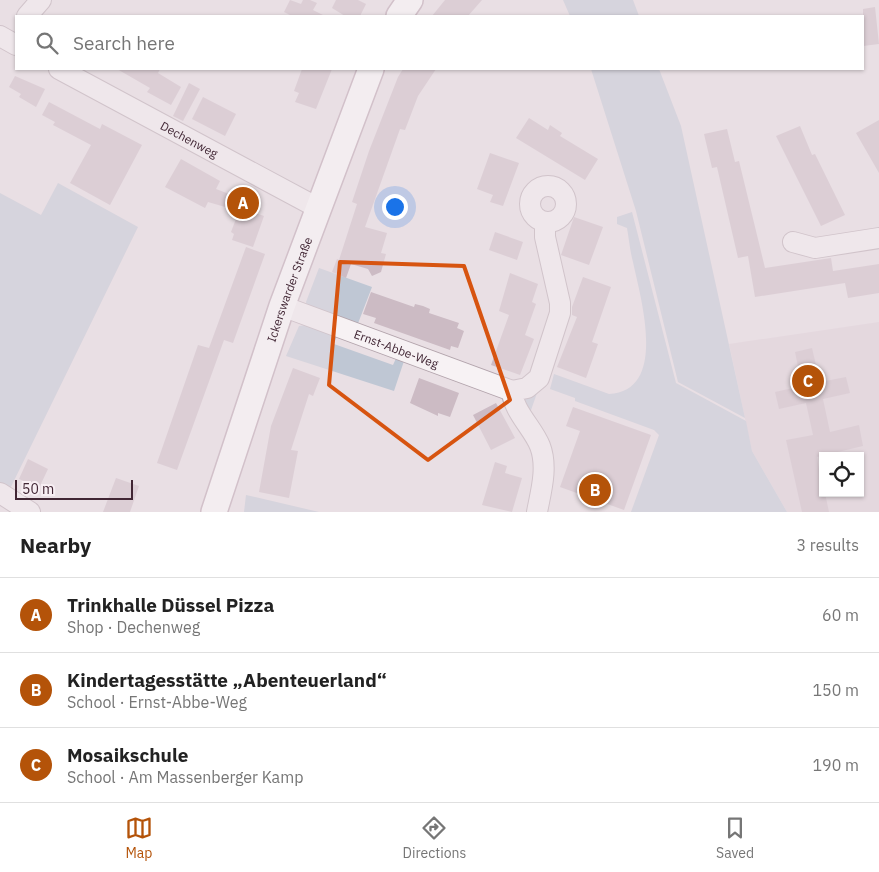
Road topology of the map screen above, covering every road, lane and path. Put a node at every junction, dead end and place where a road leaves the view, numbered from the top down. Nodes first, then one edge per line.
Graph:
1 (41, 0) edge
2 (410, 0) edge
3 (28, 15) edge
4 (400, 15) edge
5 (61, 70) edge
6 (371, 70) edge
7 (318, 208) junction
8 (545, 222) dead end
9 (879, 238) edge
10 (793, 242) dead end
11 (282, 306) junction
12 (512, 391) junction
13 (0, 493) edge
14 (30, 512) edge
15 (214, 512) edge
16 (537, 512) edge

1 - 3 street
2 - 4 main road
5 - 7 street, Dechenweg
6 - 7 main road, Ickerswarder Straße
7 - 11 main road, Ickerswarder Straße
8 - 12 street
9 - 10 street
11 - 12 street, Ernst-Abbe-Weg
11 - 15 main road, Ickerswarder Straße
12 - 16 street
13 - 14 street

